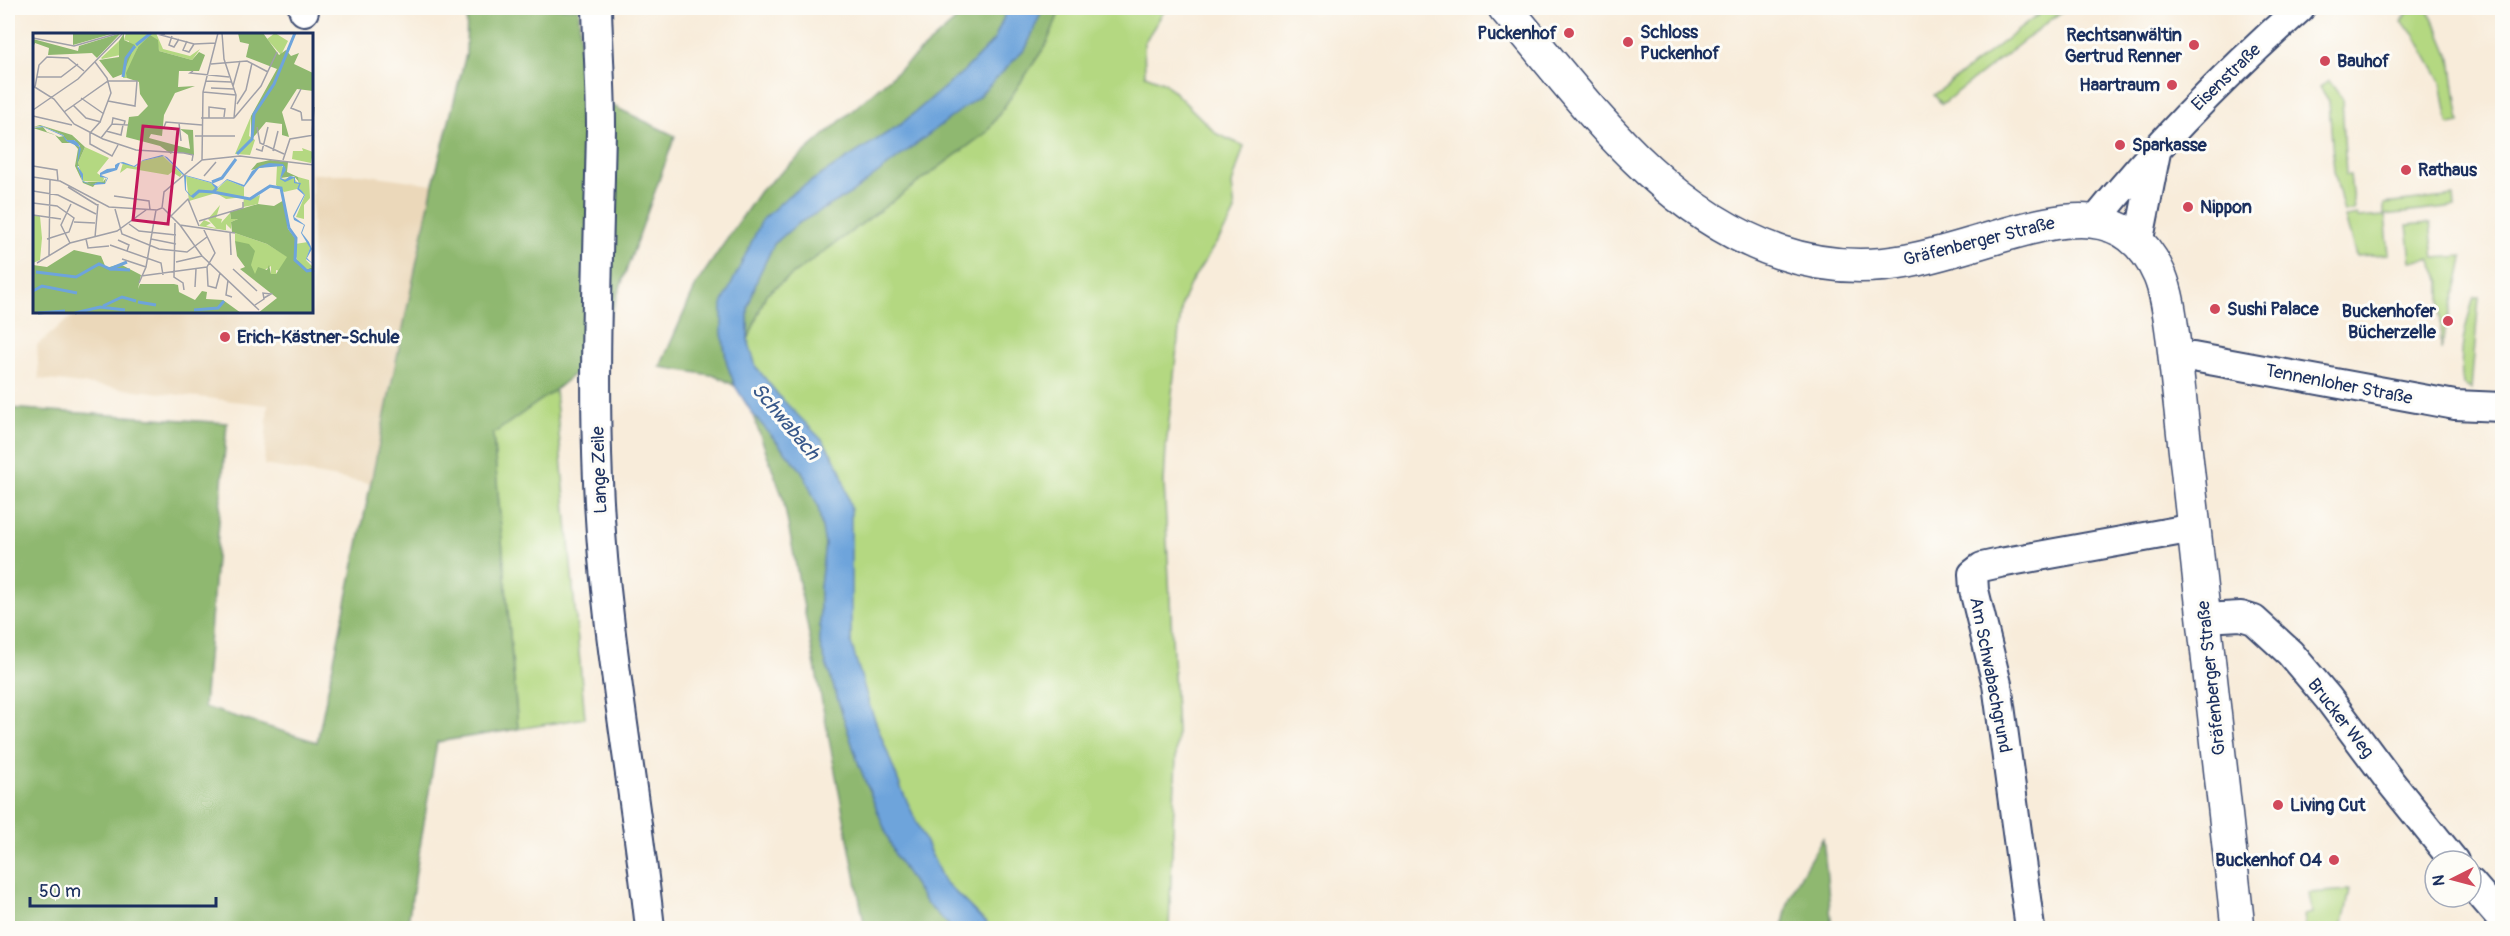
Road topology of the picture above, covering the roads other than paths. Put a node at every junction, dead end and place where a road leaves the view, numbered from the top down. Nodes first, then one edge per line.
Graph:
1 (597, 8) edge
2 (1506, 8) edge
3 (2300, 8) edge
4 (2156, 152) junction
5 (2095, 221) junction
6 (2138, 244) junction
7 (2176, 358) junction
8 (2502, 407) edge
9 (2194, 528) junction
10 (2204, 618) junction
11 (2444, 849) edge
12 (2483, 897) edge
13 (2502, 919) edge
14 (650, 928) edge
15 (2030, 928) edge
16 (2238, 928) edge

1 - 14 street, Lange Zeile
2 - 5 main road, Gräfenberger Straße
3 - 4 street, Eisenstraße
4 - 5 street, Eisenstraße
4 - 6 street, Eisenstraße
5 - 6 main road, Gräfenberger Straße
6 - 7 main road, Gräfenberger Straße
7 - 8 street, Tennenloher Straße
7 - 9 main road, Gräfenberger Straße
9 - 10 main road, Gräfenberger Straße
9 - 15 street, Am Schwabachgrund
10 - 11 street, Brucker Weg
10 - 16 main road, Gräfenberger Straße
12 - 13 street

